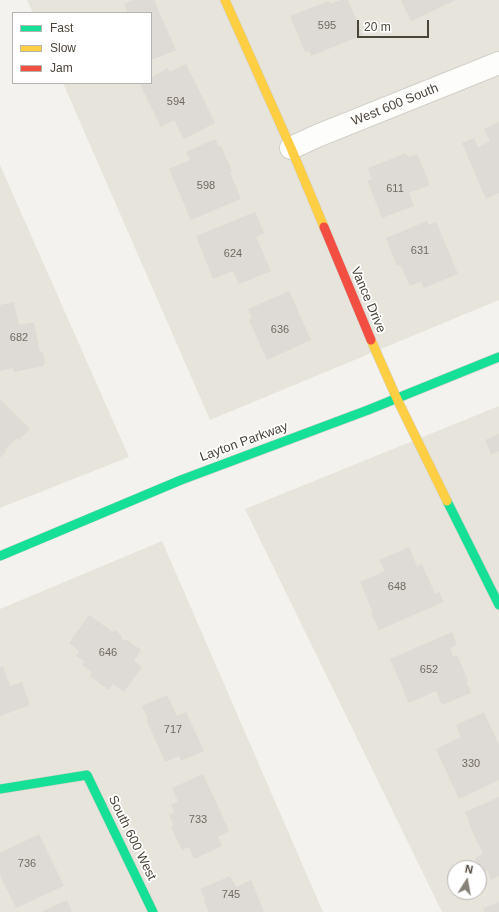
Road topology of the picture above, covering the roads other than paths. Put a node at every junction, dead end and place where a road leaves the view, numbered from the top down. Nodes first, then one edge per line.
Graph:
1 (225, 0) edge
2 (499, 63) edge
3 (291, 148) junction
4 (499, 357) edge
5 (396, 399) junction
6 (0, 556) edge
7 (499, 605) edge
8 (0, 789) edge
9 (153, 912) edge

1 - 3 street, Vance Drive
2 - 3 street, West 600 South
3 - 5 street, Vance Drive
4 - 5 street, Layton Parkway
5 - 6 street, Layton Parkway
5 - 7 street, Vance Drive
8 - 9 street, South 600 West

